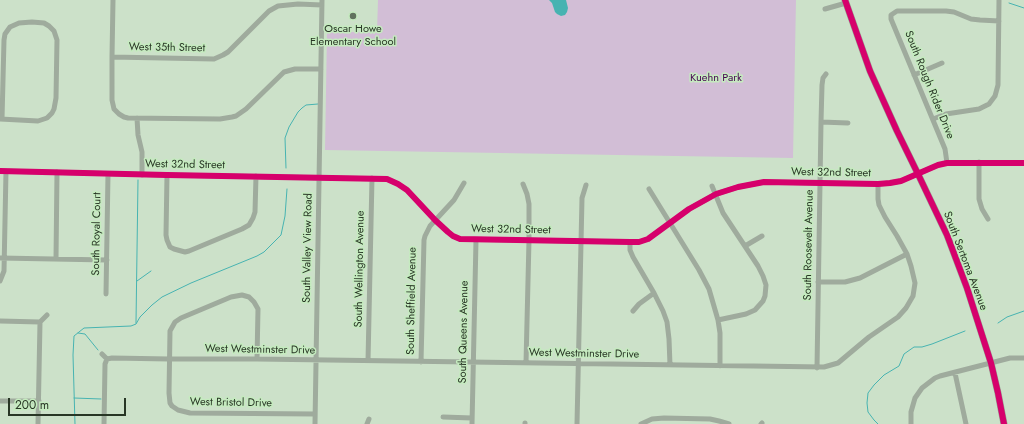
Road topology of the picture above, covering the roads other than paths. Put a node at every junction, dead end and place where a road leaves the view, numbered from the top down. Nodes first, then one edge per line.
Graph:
1 (114, 0) edge
2 (999, 0) edge
3 (845, 2) edge
4 (322, 3) edge
5 (825, 9) dead end
6 (999, 21) junction
7 (112, 57) junction
8 (942, 64) dead end
9 (321, 69) junction
10 (826, 74) dead end
11 (914, 75) junction
12 (137, 118) junction
13 (1, 119) edge
14 (933, 119) junction
15 (821, 122) junction
16 (848, 123) dead end
17 (979, 162) junction
18 (947, 163) junction
19 (1024, 163) edge
20 (3, 171) edge
21 (57, 172) junction
22 (108, 174) junction
23 (918, 174) junction
24 (142, 175) junction
25 (167, 175) junction
26 (256, 176) junction
27 (319, 177) junction
28 (372, 178) junction
29 (820, 183) junction
30 (464, 184) dead end
31 (523, 184) dead end
32 (878, 184) junction
33 (586, 185) dead end
34 (712, 186) dead end
35 (649, 189) dead end
36 (716, 194) junction
37 (988, 219) dead end
38 (435, 220) junction
39 (671, 223) junction
40 (762, 236) dead end
41 (476, 240) junction
42 (529, 240) junction
43 (580, 241) junction
44 (630, 242) junction
45 (745, 246) junction
46 (907, 254) junction
47 (2, 258) edge
48 (56, 259) junction
49 (107, 260) junction
50 (0, 282) edge
51 (818, 282) junction
52 (654, 293) junction
53 (106, 294) dead end
54 (633, 311) dead end
55 (47, 315) dead end
56 (718, 320) junction
57 (0, 321) edge
58 (40, 322) junction
59 (102, 354) dead end
60 (1024, 358) edge
61 (107, 359) junction
62 (169, 359) junction
63 (257, 359) junction
64 (316, 360) junction
65 (368, 361) junction
66 (421, 362) junction
67 (473, 363) junction
68 (991, 363) junction
69 (526, 364) junction
70 (578, 364) junction
71 (670, 365) junction
72 (720, 366) junction
73 (817, 368) junction
74 (955, 373) junction
75 (0, 401) edge
76 (39, 401) junction
77 (315, 414) junction
78 (443, 417) dead end
79 (472, 418) junction
80 (38, 424) edge
81 (104, 424) edge
82 (315, 424) edge
83 (472, 424) edge
84 (577, 424) edge
85 (642, 424) edge
86 (729, 424) edge
87 (911, 424) edge
88 (966, 424) edge
89 (1004, 424) edge

1 - 7 street
2 - 6 street
3 - 5 street
3 - 23 main road, South Sertoma Avenue
4 - 7 street, West 35th Street
4 - 9 street, South Valley View Road
6 - 11 street, South Rough Rider Drive
6 - 14 street
7 - 12 street
8 - 11 street
9 - 12 street
9 - 27 street, South Valley View Road
10 - 15 street, South Roosevelt Avenue
11 - 14 street, South Rough Rider Drive
12 - 24 street
13 - 13 street
14 - 18 street, South Rough Rider Drive
15 - 16 street
15 - 29 street, South Roosevelt Avenue
17 - 18 street, West 32nd Street
17 - 19 street, West 32nd Street
17 - 37 street
18 - 23 street, West 32nd Street
20 - 21 street, West 32nd Street
20 - 47 street
21 - 22 street, West 32nd Street
21 - 48 street
22 - 24 street, West 32nd Street
22 - 49 street, South Royal Court
23 - 32 street, West 32nd Street
23 - 68 main road, South Sertoma Avenue
24 - 25 street, West 32nd Street
25 - 26 street, West 32nd Street
25 - 26 street
26 - 27 street, West 32nd Street
27 - 28 street, West 32nd Street
27 - 64 street, South Valley View Road
28 - 38 street, West 32nd Street
28 - 65 street, South Wellington Avenue
29 - 32 street, West 32nd Street
29 - 36 street, West 32nd Street
29 - 51 street, South Roosevelt Avenue
30 - 38 street, South Sheffield Avenue
31 - 42 street
32 - 46 street, West Westminster Drive
33 - 43 street
34 - 36 street
35 - 39 street
36 - 39 street, West 32nd Street
36 - 45 street
38 - 41 street, West 32nd Street
38 - 66 street, South Sheffield Avenue
39 - 44 street, West 32nd Street
39 - 56 street
40 - 45 street
41 - 42 street, West 32nd Street
41 - 67 street, South Queens Avenue
42 - 43 street, West 32nd Street
42 - 69 street
43 - 44 street, West 32nd Street
43 - 70 street
44 - 52 street
45 - 56 street
46 - 51 street
46 - 73 street, West Westminster Drive
47 - 48 street
47 - 50 street
48 - 49 street
49 - 53 street, South Royal Court
51 - 73 street, South Roosevelt Avenue
52 - 54 street
52 - 71 street
55 - 58 street
56 - 72 street
57 - 58 street
58 - 76 street
59 - 61 street
60 - 68 street
61 - 62 street, West Westminster Drive
61 - 81 street
62 - 63 street, West Westminster Drive
62 - 63 street, West Bristol Drive
62 - 77 street, West Bristol Drive
63 - 64 street, West Westminster Drive
64 - 65 street, West Westminster Drive
64 - 77 street, South Valley View Road
65 - 66 street, West Westminster Drive
66 - 67 street, West Westminster Drive
67 - 69 street, West Westminster Drive
67 - 79 street, South Queens Avenue
68 - 74 street
68 - 89 main road, South Sertoma Avenue
69 - 70 street, West Westminster Drive
70 - 71 street, West Westminster Drive
70 - 84 street
71 - 72 street, West Westminster Drive
72 - 73 street, West Westminster Drive
74 - 87 street
74 - 88 street
75 - 76 street
76 - 80 street
77 - 82 street, South Valley View Road
78 - 79 street
79 - 83 street, South Queens Avenue
85 - 86 street

